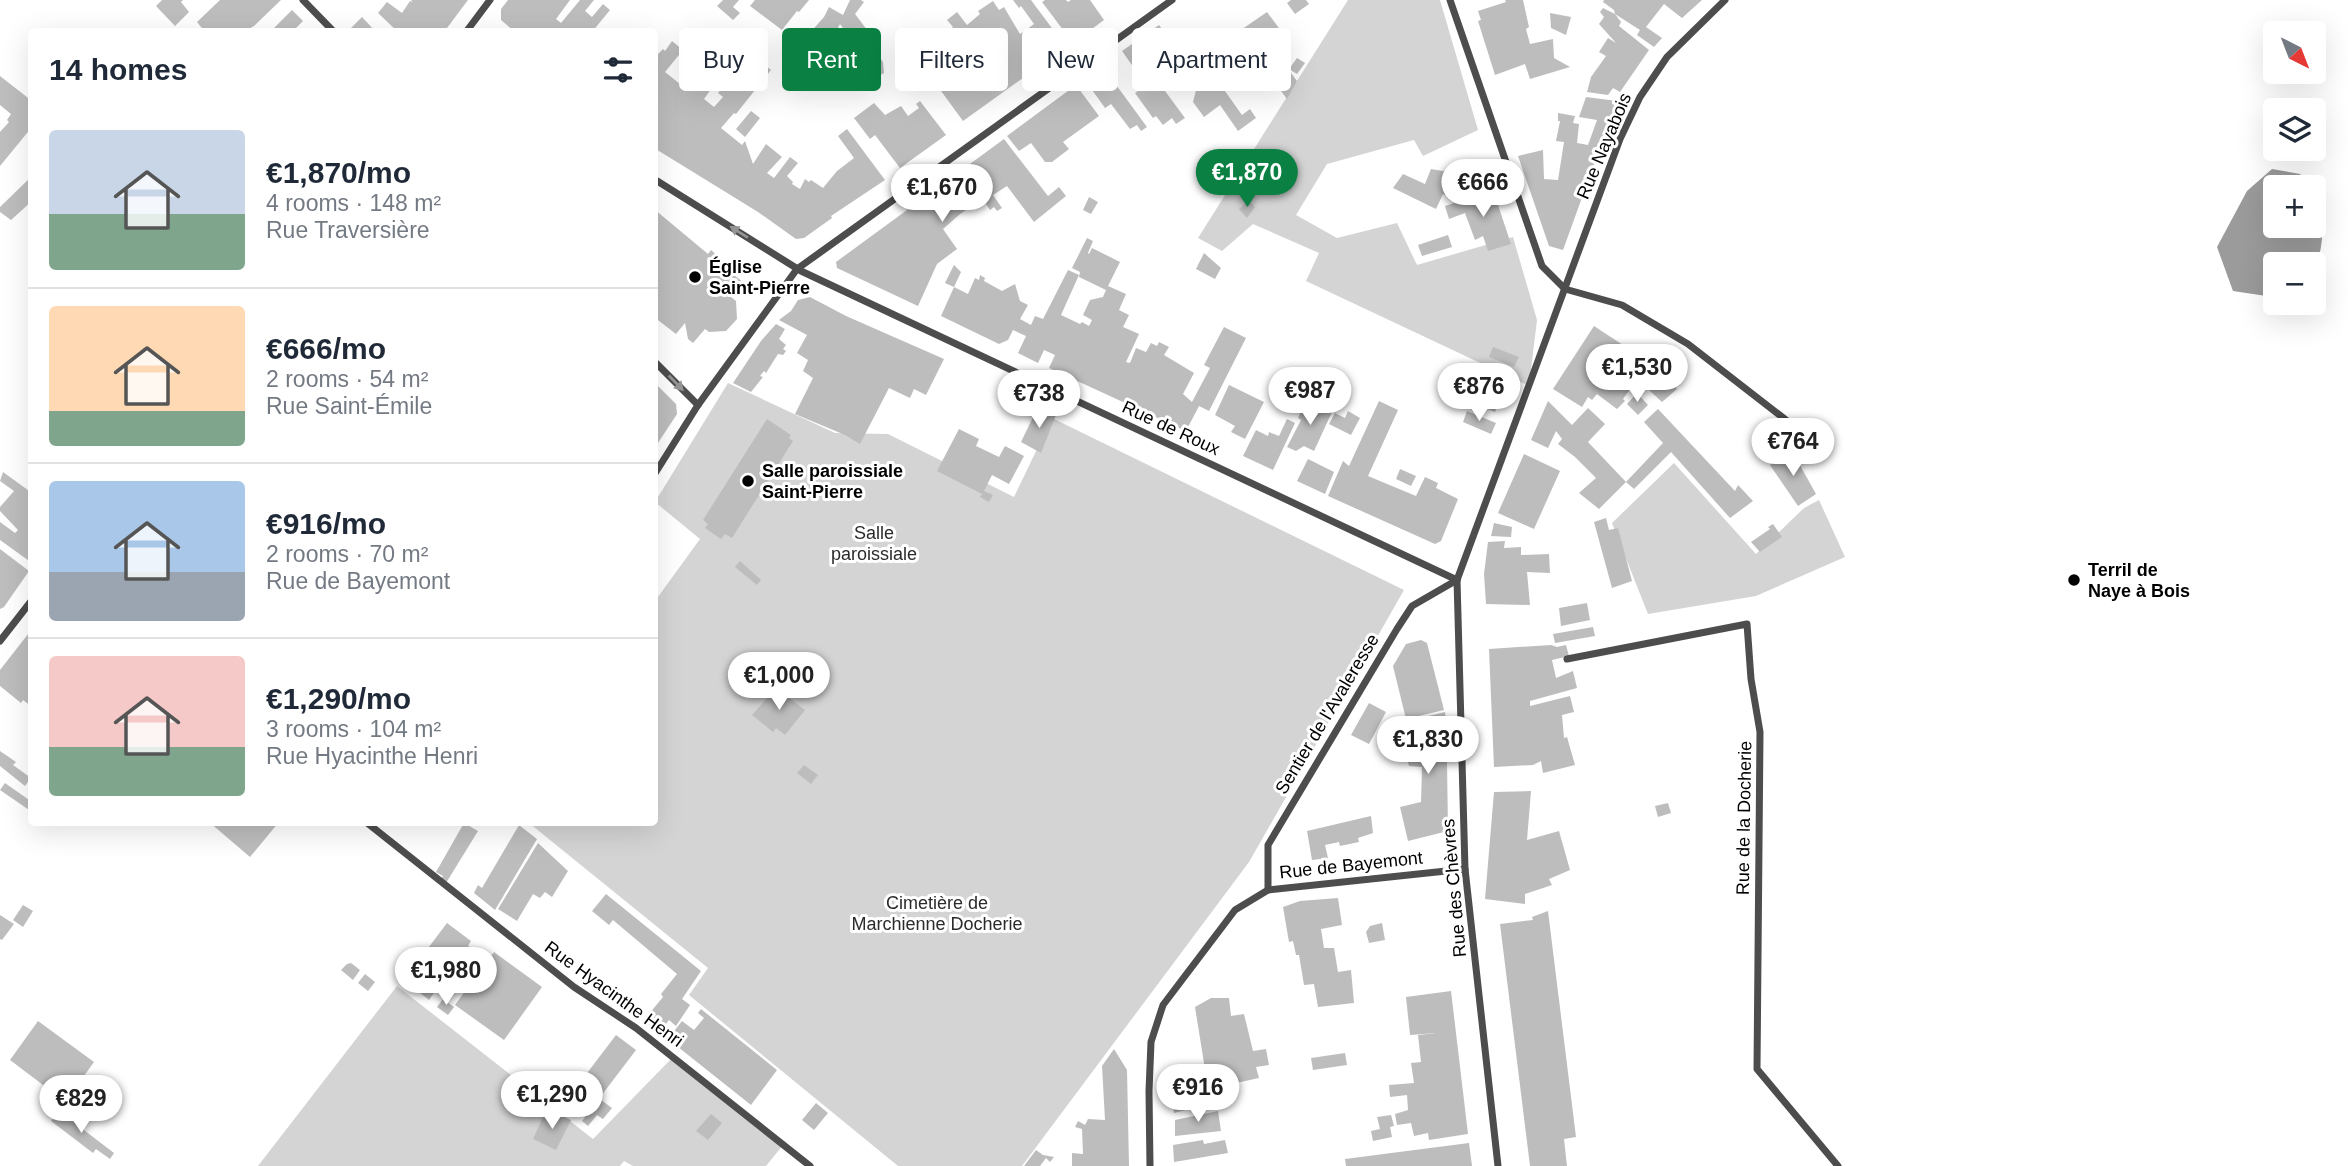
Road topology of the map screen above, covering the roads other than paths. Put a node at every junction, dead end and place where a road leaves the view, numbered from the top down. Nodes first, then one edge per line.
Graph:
1 (303, 0) edge
2 (490, 0) edge
3 (1172, 0) edge
4 (1450, 0) edge
5 (1725, 0) edge
6 (472, 24) junction
7 (330, 28) edge
8 (469, 28) edge
9 (476, 28) edge
10 (658, 182) edge
11 (797, 269) junction
12 (1565, 289) junction
13 (658, 365) edge
14 (698, 405) junction
15 (1786, 421) dead end
16 (658, 469) edge
17 (1457, 580) junction
18 (28, 605) edge
19 (0, 641) edge
20 (1567, 659) dead end
21 (371, 826) edge
22 (1465, 869) junction
23 (1268, 890) junction
24 (810, 1166) edge
25 (1150, 1166) edge
26 (1497, 1166) edge
27 (1838, 1166) edge

1 - 7 street
2 - 6 street
3 - 11 street
4 - 12 street
5 - 12 street, Rue Nayabois
6 - 8 street
6 - 9 street
11 -> 10 street, Rue de Roux
11 - 14 street
11 - 17 street, Rue de Roux
12 - 15 street
12 - 17 street, Rue des Chèvres
13 -> 14 street
14 - 16 street
17 - 22 street, Rue des Chèvres
17 - 23 street, Sentier de l'Avaleresse
18 - 19 street
20 - 27 street, Rue de la Docherie
21 - 24 street, Rue Hyacinthe Henri
22 - 23 street, Rue de Bayemont
22 - 26 street, Rue des Chèvres
23 - 25 street, Rue de Bayemont

